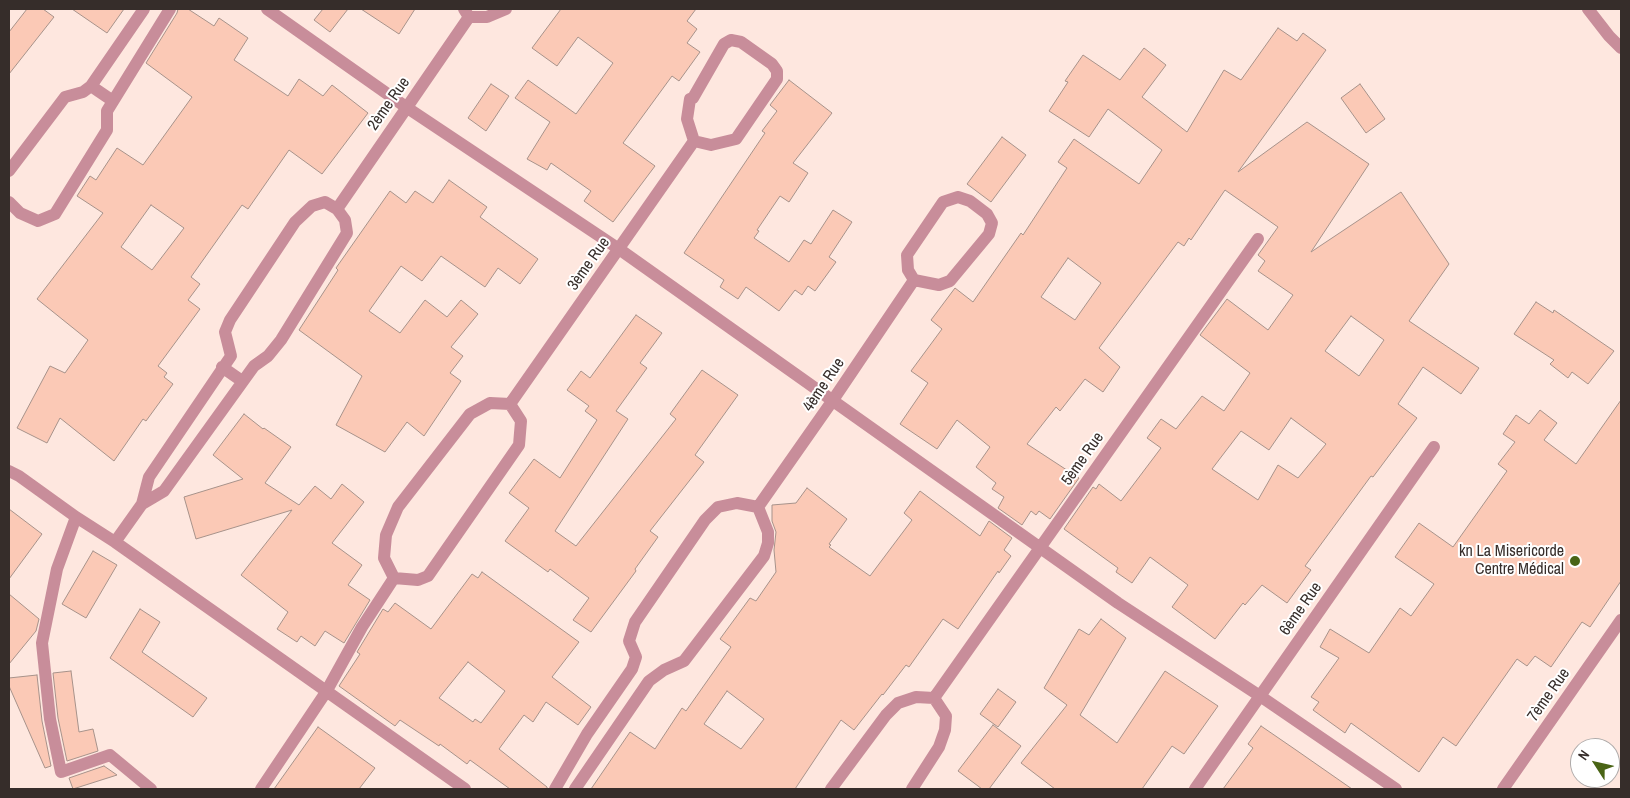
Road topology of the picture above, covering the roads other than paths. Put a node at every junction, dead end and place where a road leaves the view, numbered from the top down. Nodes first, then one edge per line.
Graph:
1 (144, 9) edge
2 (170, 9) edge
3 (267, 9) edge
4 (506, 9) edge
5 (1588, 9) edge
6 (466, 13) edge
7 (1621, 48) edge
8 (91, 86) junction
9 (113, 101) junction
10 (406, 107) junction
11 (694, 141) junction
12 (9, 171) edge
13 (9, 202) edge
14 (337, 209) junction
15 (1258, 239) dead end
16 (619, 249) junction
17 (914, 280) junction
18 (222, 367) junction
19 (242, 381) junction
20 (833, 400) junction
21 (510, 404) junction
22 (1434, 447) dead end
23 (9, 471) edge
24 (142, 504) junction
25 (758, 507) junction
26 (76, 517) junction
27 (115, 542) junction
28 (1041, 547) junction
29 (394, 578) junction
30 (1621, 620) edge
31 (632, 669) junction
32 (649, 681) junction
33 (326, 692) junction
34 (1260, 696) junction
35 (934, 698) junction
36 (151, 789) edge
37 (261, 789) edge
38 (465, 789) edge
39 (555, 789) edge
40 (575, 789) edge
41 (831, 789) edge
42 (912, 789) edge
43 (1195, 789) edge
44 (1396, 789) edge
45 (1503, 789) edge

1 - 8 street
2 - 9 street
3 - 10 street
4 - 6 street
5 - 7 street
6 - 10 street, 2ème Rue
8 - 9 street
8 - 12 street
9 - 13 street
10 - 14 street, 2ème Rue
10 - 16 street
11 - 11 street
11 - 16 street, 3ème Rue
14 - 18 street
14 - 19 street
15 - 28 street, 5ème Rue
16 - 20 street
16 - 21 street, 3ème Rue
17 - 17 street
17 - 20 street, 4ème Rue
18 - 19 street
18 - 24 street
19 - 24 street
20 - 25 street, 4ème Rue
20 - 28 street
21 - 29 street
21 - 29 street
22 - 34 street, 6ème Rue
23 - 26 street
24 - 27 street
25 - 31 street
25 - 32 street
26 - 27 street
26 - 36 street
27 - 33 street
28 - 34 street
28 - 35 street, 5ème Rue
29 - 33 street
30 - 45 street, 7ème Rue
31 - 32 street
31 - 39 street
32 - 40 street
33 - 37 street
33 - 38 street
34 - 43 street, 6ème Rue
34 - 44 street
35 - 41 street
35 - 42 street

